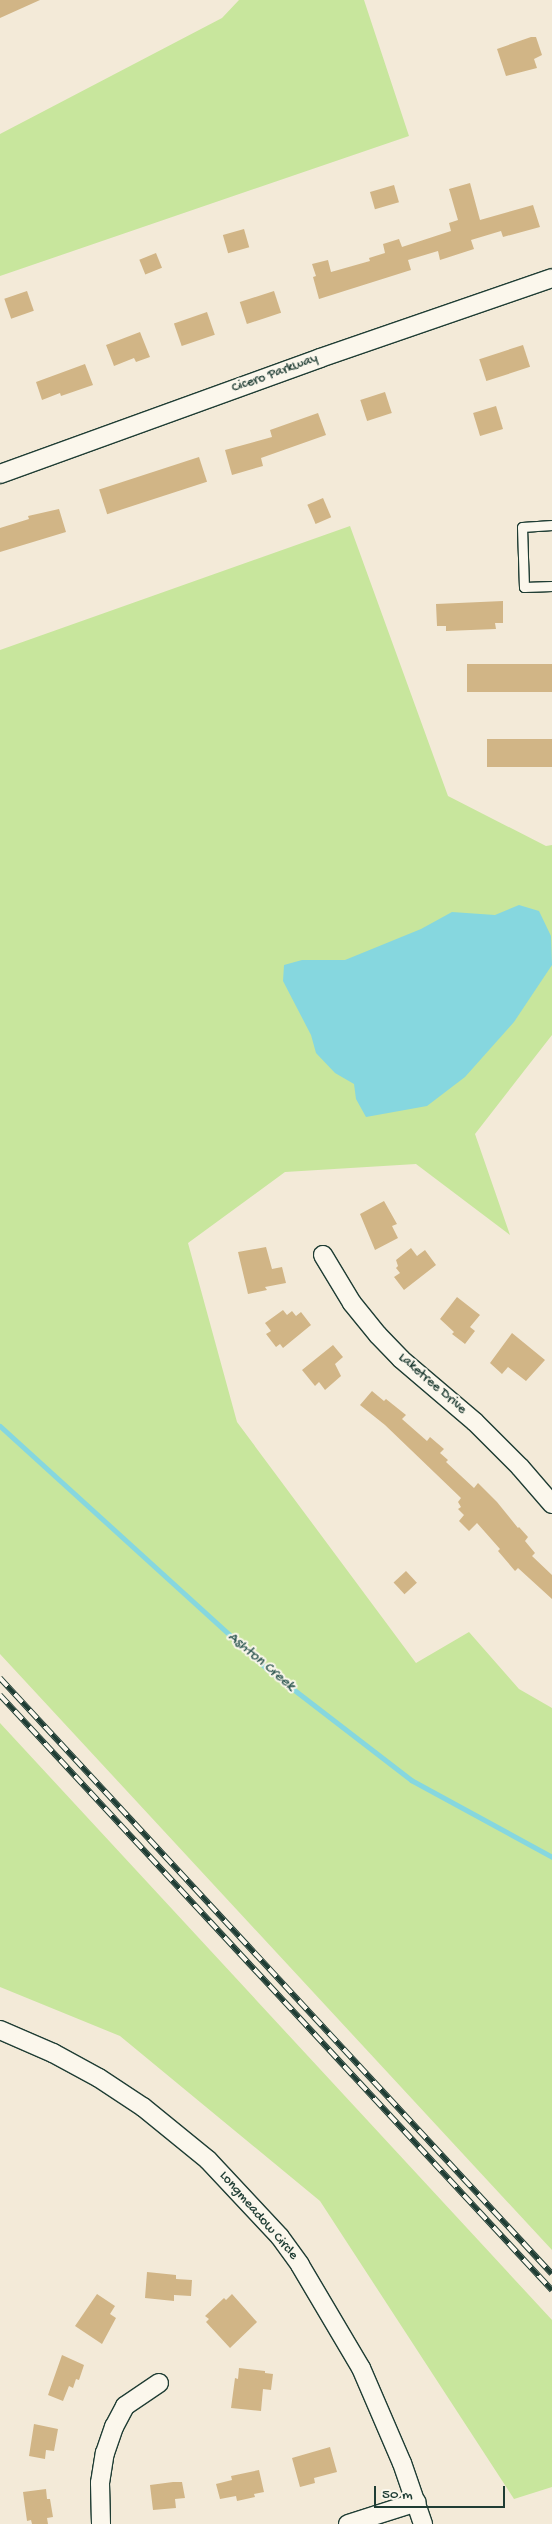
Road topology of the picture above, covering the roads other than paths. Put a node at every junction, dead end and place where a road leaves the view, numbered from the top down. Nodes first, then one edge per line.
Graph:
1 (552, 278) edge
2 (0, 474) edge
3 (552, 525) edge
4 (552, 586) edge
5 (323, 1255) dead end
6 (552, 1504) edge
7 (0, 2030) edge
8 (158, 2383) dead end
9 (417, 2502) junction
10 (101, 2524) edge
11 (348, 2524) edge
12 (423, 2524) edge

1 - 2 street, Cicero Parkway
3 - 4 lane
5 - 6 street, Laketree Drive
7 - 9 street, Longmeadow Circle
8 - 10 street
9 - 11 street
9 - 12 street, Longmeadow Circle

